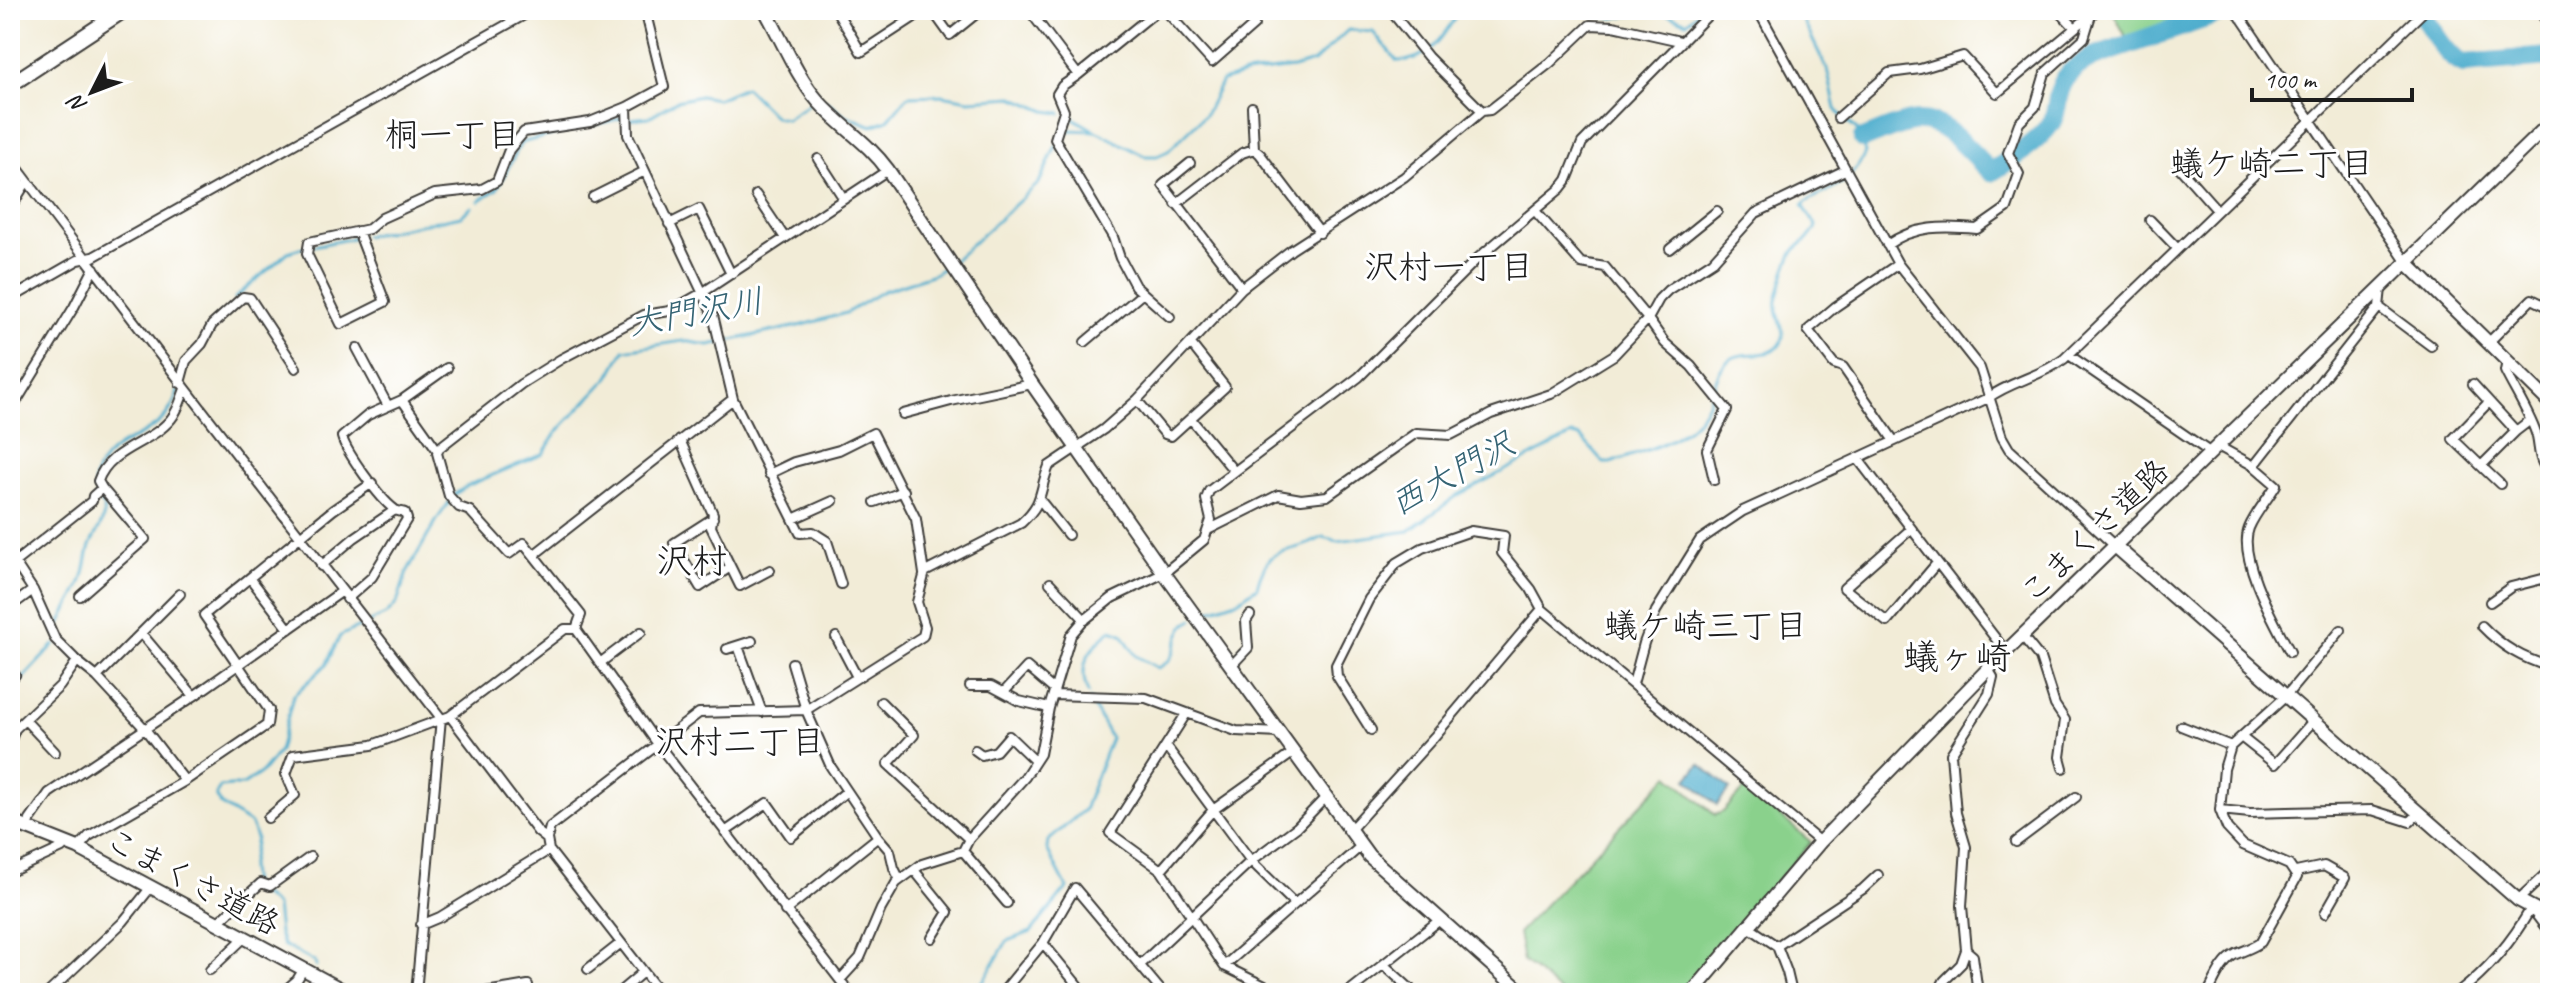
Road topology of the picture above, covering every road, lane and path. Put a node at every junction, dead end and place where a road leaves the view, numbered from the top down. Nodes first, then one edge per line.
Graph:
1 (124, 10) edge
2 (533, 10) edge
3 (645, 10) edge
4 (765, 10) edge
5 (836, 10) edge
6 (925, 10) edge
7 (932, 10) edge
8 (981, 10) edge
9 (1029, 10) edge
10 (1158, 10) edge
11 (1165, 10) edge
12 (1390, 10) edge
13 (1713, 10) edge
14 (1758, 10) edge
15 (2058, 10) edge
16 (2258, 10) edge
17 (2538, 10) edge
18 (2423, 12) edge
19 (2094, 13) edge
20 (2239, 14) edge
21 (1254, 25) dead end
22 (2550, 25) edge
23 (2075, 28) junction
24 (1680, 41) junction
25 (1078, 75) junction
26 (10, 85) edge
27 (627, 107) junction
28 (1252, 107) dead end
29 (1482, 111) junction
30 (1840, 116) dead end
31 (2310, 121) junction
32 (2550, 123) edge
33 (1254, 149) junction
34 (10, 158) edge
35 (818, 159) dead end
36 (1190, 163) dead end
37 (2178, 166) dead end
38 (888, 170) junction
39 (645, 171) junction
40 (1847, 174) junction
41 (27, 181) junction
42 (756, 195) dead end
43 (593, 197) dead end
44 (844, 199) junction
45 (1176, 204) junction
46 (10, 209) edge
47 (2217, 210) junction
48 (1717, 211) dead end
49 (1536, 212) junction
50 (2150, 220) dead end
51 (669, 224) junction
52 (358, 231) junction
53 (1320, 233) junction
54 (785, 238) junction
55 (1887, 245) junction
56 (2177, 248) junction
57 (1670, 249) dead end
58 (86, 259) junction
59 (2407, 263) junction
60 (1898, 264) junction
61 (94, 268) junction
62 (731, 274) junction
63 (2381, 287) junction
64 (1242, 288) junction
65 (702, 293) junction
66 (1143, 293) junction
67 (10, 299) edge
68 (2379, 307) junction
69 (2550, 308) edge
70 (1170, 317) dead end
71 (1648, 319) junction
72 (1085, 342) dead end
73 (2489, 342) junction
74 (1191, 344) junction
75 (2431, 346) dead end
76 (357, 348) dead end
77 (2069, 355) junction
78 (2507, 361) junction
79 (296, 368) dead end
80 (447, 368) dead end
81 (1032, 384) junction
82 (2473, 384) dead end
83 (183, 386) junction
84 (1988, 398) junction
85 (733, 399) junction
86 (402, 400) junction
87 (1137, 400) junction
88 (2550, 401) edge
89 (2489, 402) junction
90 (388, 406) junction
91 (10, 412) edge
92 (903, 414) dead end
93 (1191, 419) junction
94 (2529, 421) junction
95 (2516, 431) junction
96 (680, 440) junction
97 (1894, 441) junction
98 (1076, 447) junction
99 (2214, 450) junction
100 (438, 451) junction
101 (1858, 459) junction
102 (2254, 466) junction
103 (2481, 466) junction
104 (1234, 471) junction
105 (2550, 473) edge
106 (769, 474) junction
107 (1714, 480) dead end
108 (372, 483) junction
109 (2500, 484) dead end
110 (904, 491) junction
111 (98, 492) junction
112 (1040, 500) junction
113 (833, 501) dead end
114 (875, 502) dead end
115 (395, 510) junction
116 (713, 518) junction
117 (793, 519) junction
118 (1210, 529) junction
119 (1911, 529) junction
120 (1068, 535) dead end
121 (299, 538) junction
122 (2115, 546) junction
123 (535, 554) junction
124 (12, 558) edge
125 (1937, 563) junction
126 (321, 566) junction
127 (729, 568) junction
128 (770, 570) dead end
129 (1164, 573) junction
130 (925, 575) junction
131 (2550, 577) edge
132 (250, 578) junction
133 (1050, 583) dead end
134 (841, 584) dead end
135 (33, 590) junction
136 (180, 594) dead end
137 (80, 596) dead end
138 (344, 596) junction
139 (2490, 602) dead end
140 (10, 607) edge
141 (1542, 609) junction
142 (1250, 615) dead end
143 (1085, 620) junction
144 (2482, 626) dead end
145 (289, 629) junction
146 (576, 629) junction
147 (2341, 630) dead end
148 (641, 632) dead end
149 (141, 633) junction
150 (836, 637) dead end
151 (2023, 637) junction
152 (752, 641) dead end
153 (738, 646) junction
154 (727, 649) dead end
155 (2006, 652) junction
156 (2290, 652) dead end
157 (77, 661) junction
158 (600, 663) junction
159 (792, 663) dead end
160 (238, 665) junction
161 (1231, 666) junction
162 (2550, 667) edge
163 (10, 669) edge
164 (1988, 669) junction
165 (97, 677) junction
166 (857, 677) junction
167 (10, 681) edge
168 (1633, 684) junction
169 (970, 686) dead end
170 (1004, 692) junction
171 (1053, 692) junction
172 (194, 696) junction
173 (2285, 697) junction
174 (881, 702) dead end
175 (1049, 708) junction
176 (806, 710) junction
177 (762, 712) junction
178 (1186, 714) junction
179 (445, 717) junction
180 (25, 720) junction
181 (2313, 721) junction
182 (2181, 726) dead end
183 (145, 729) junction
184 (1371, 730) dead end
185 (1281, 733) junction
186 (2241, 737) junction
187 (10, 742) edge
188 (657, 743) junction
189 (1166, 746) junction
190 (2231, 746) junction
191 (975, 750) dead end
192 (55, 752) dead end
193 (1294, 752) junction
194 (1035, 761) junction
195 (2063, 768) dead end
196 (185, 781) junction
197 (847, 791) junction
198 (1327, 796) junction
199 (2076, 797) dead end
200 (1213, 810) junction
201 (2220, 810) junction
202 (2420, 812) junction
203 (268, 818) dead end
204 (30, 820) dead end
205 (10, 821) edge
206 (1350, 830) junction
207 (725, 832) junction
208 (878, 837) junction
209 (547, 839) junction
210 (969, 839) junction
211 (1820, 842) junction
212 (2016, 842) dead end
213 (1361, 846) junction
214 (62, 848) dead end
215 (78, 848) junction
216 (549, 850) junction
217 (963, 851) junction
218 (310, 857) dead end
219 (1251, 861) junction
220 (914, 870) junction
221 (1161, 870) junction
222 (2550, 870) edge
223 (10, 872) edge
224 (2296, 872) junction
225 (1878, 875) dead end
226 (900, 880) junction
227 (151, 887) junction
228 (2518, 900) junction
229 (1007, 903) dead end
230 (1294, 903) junction
231 (2531, 908) junction
232 (785, 911) junction
233 (2325, 913) dead end
234 (1192, 917) junction
235 (2550, 917) edge
236 (1441, 919) junction
237 (217, 923) junction
238 (421, 925) junction
239 (1747, 926) junction
240 (2550, 933) edge
241 (244, 938) junction
242 (932, 938) dead end
243 (621, 943) junction
244 (1043, 943) junction
245 (1777, 946) junction
246 (1966, 950) junction
247 (1140, 965) junction
248 (1384, 965) junction
249 (1224, 966) junction
250 (588, 969) dead end
251 (210, 970) dead end
252 (303, 970) junction
253 (643, 972) junction
254 (840, 980) junction
255 (528, 985) dead end
256 (1009, 985) junction
257 (616, 991) edge
258 (49, 993) edge
259 (282, 993) edge
260 (348, 993) edge
261 (416, 993) edge
262 (479, 993) edge
263 (660, 993) edge
264 (850, 993) edge
265 (1002, 993) edge
266 (1016, 993) edge
267 (1084, 993) edge
268 (1163, 993) edge
269 (1279, 993) edge
270 (1347, 993) edge
271 (1415, 993) edge
272 (1523, 993) edge
273 (1692, 993) edge
274 (1792, 993) edge
275 (1938, 993) edge
276 (1978, 993) edge
277 (2208, 993) edge
278 (2458, 993) edge

1 - 26 highway
2 - 58 street
3 - 27 street
4 - 38 street
5 - 6 street
7 - 8 street
9 - 25 street
10 - 25 street
11 - 21 street
12 - 29 street
13 - 24 street
14 - 40 street
15 - 23 street
16 - 20 street
17 - 22 street
18 - 31 street
19 - 23 street
19 - 55 street
20 - 31 street
23 - 30 street
24 - 29 street
24 - 49 street
25 - 66 street
27 - 39 street
27 - 52 street
28 - 33 street
29 - 53 street
31 - 47 street
31 - 59 street
32 - 59 street, こまくさ道路
33 - 45 street
33 - 53 street
34 - 41 street
35 - 44 street
36 - 45 street
37 - 47 street
38 - 44 street
38 - 81 street
39 - 43 street
39 - 51 street
40 - 55 street
40 - 71 street
41 - 46 street
41 - 58 street
42 - 54 street
44 - 54 street
45 - 64 street
47 - 56 street
48 - 57 street
49 - 71 street
49 - 104 street
50 - 56 street
51 - 62 street
51 - 65 street
52 - 52 street
53 - 64 street
54 - 62 street
55 - 60 street
56 - 77 street
58 - 61 street
58 - 67 street
59 - 63 street, こまくさ道路
59 - 73 street
60 - 84 street
60 - 97 street
61 - 83 street
61 - 91 street
62 - 65 street
63 - 68 street
63 - 99 street, こまくさ道路
64 - 74 street
65 - 85 street
65 - 100 street
66 - 70 street
66 - 72 street
68 - 75 street
68 - 102 street
69 - 73 street
71 - 107 street
71 - 118 street
73 - 78 street
74 - 87 street
74 - 93 street
76 - 90 street
77 - 84 street
77 - 99 street
78 - 88 street
78 - 94 street
79 - 83 street
80 - 86 street
81 - 92 street
81 - 98 street
82 - 89 street
83 - 111 street
83 - 121 street
84 - 97 street
84 - 122 street
85 - 96 street
85 - 106 street
86 - 90 street
86 - 100 street
87 - 93 street
87 - 98 street
89 - 95 street
89 - 103 street
90 - 108 street
93 - 104 street
94 - 95 street
94 - 105 street
95 - 103 street
96 - 116 street
96 - 123 street
97 - 101 street
98 - 112 street
98 - 129 street
99 - 102 street
99 - 122 street, こまくさ道路
100 - 123 street
101 - 119 street
101 - 168 street
102 - 156 street
103 - 109 street
104 - 118 street
106 - 110 street
106 - 117 street
108 - 115 street
108 - 121 street
110 - 114 street
110 - 130 street
111 - 124 street
111 - 137 street
112 - 120 street
112 - 130 street
113 - 117 street
115 - 126 street
115 - 138 street
116 - 127 street
116 - 127 street
117 - 134 street
118 - 129 street
119 - 125 street
119 - 125 street
121 - 126 street
121 - 132 street
122 - 151 street, こまくさ道路
122 - 173 street
123 - 146 street
124 - 135 street
125 - 155 street
126 - 138 street
127 - 128 street
129 - 143 street
129 - 161 street
130 - 166 street
131 - 139 street
132 - 145 street
132 - 160 street
133 - 143 street
135 - 140 street
135 - 157 street
136 - 149 street
138 - 145 street
138 - 179 street
141 - 168 street
141 - 184 street
141 - 206 street
142 - 161 street
143 - 171 street
144 - 162 street
145 - 160 street
146 - 158 street
146 - 179 street
147 - 173 street
148 - 158 street
149 - 165 street
149 - 172 street
150 - 166 street
151 - 155 street, こまくさ道路
151 - 195 street
152 - 153 street
153 - 154 street
153 - 177 street
155 - 164 street, こまくさ道路
157 - 165 street
157 - 180 street
158 - 188 street
159 - 176 street
160 - 172 street
160 - 196 street
161 - 185 street
163 - 167 street
164 - 211 street, こまくさ道路
164 - 246 street
165 - 183 street
166 - 176 street
168 - 211 street
169 - 170 street
170 - 171 street
170 - 175 street
171 - 175 street
171 - 178 street
172 - 183 street
173 - 181 street
173 - 186 street
174 - 210 street
175 - 194 street
176 - 177 street
176 - 197 street
177 - 188 street
178 - 185 street
178 - 189 street
179 - 203 street
179 - 209 street
179 - 238 street
180 - 187 street
180 - 192 street
181 - 186 street
181 - 202 street
182 - 190 street
183 - 196 street
183 - 204 street
185 - 193 street
186 - 190 street
188 - 207 street
188 - 209 street
189 - 200 street
189 - 221 street
190 - 201 street
191 - 194 street
193 - 198 street
193 - 200 street
194 - 210 street
196 - 215 street
197 - 207 street
197 - 208 street
198 - 206 street
198 - 219 street
199 - 212 street
200 - 219 street
200 - 221 street
201 - 202 street
201 - 224 street
202 - 228 street
205 - 215 street, こまくさ道路
206 - 213 street
207 - 232 street
208 - 226 street
208 - 232 street
209 - 216 street
210 - 217 street
211 - 239 street, こまくさ道路
213 - 230 street
213 - 236 street
214 - 223 street
215 - 227 street, こまくさ道路
216 - 238 street
216 - 243 street
217 - 220 street
217 - 229 street
218 - 237 street
219 - 230 street
219 - 234 street
220 - 226 street
220 - 242 street
221 - 234 street
222 - 228 street
224 - 233 street
224 - 277 street
225 - 245 street
226 - 254 street
227 - 237 street, こまくさ道路
227 - 258 street
228 - 231 street
230 - 249 street
231 - 235 street
231 - 240 street
231 - 278 street
232 - 254 street
234 - 247 street
234 - 249 street
236 - 248 street
236 - 272 street
237 - 241 street, こまくさ道路
238 - 261 street
239 - 245 street
239 - 273 street, こまくさ道路
241 - 251 street
241 - 252 street, こまくさ道路
243 - 250 street
243 - 253 street
244 - 247 street
244 - 256 street
244 - 267 street
245 - 274 street
246 - 275 street
246 - 276 street
247 - 268 street
248 - 270 street
248 - 271 street
249 - 269 street
252 - 259 street
252 - 260 street, こまくさ道路
253 - 257 street
253 - 263 street
254 - 264 street
255 - 262 street
256 - 265 street
256 - 266 street

